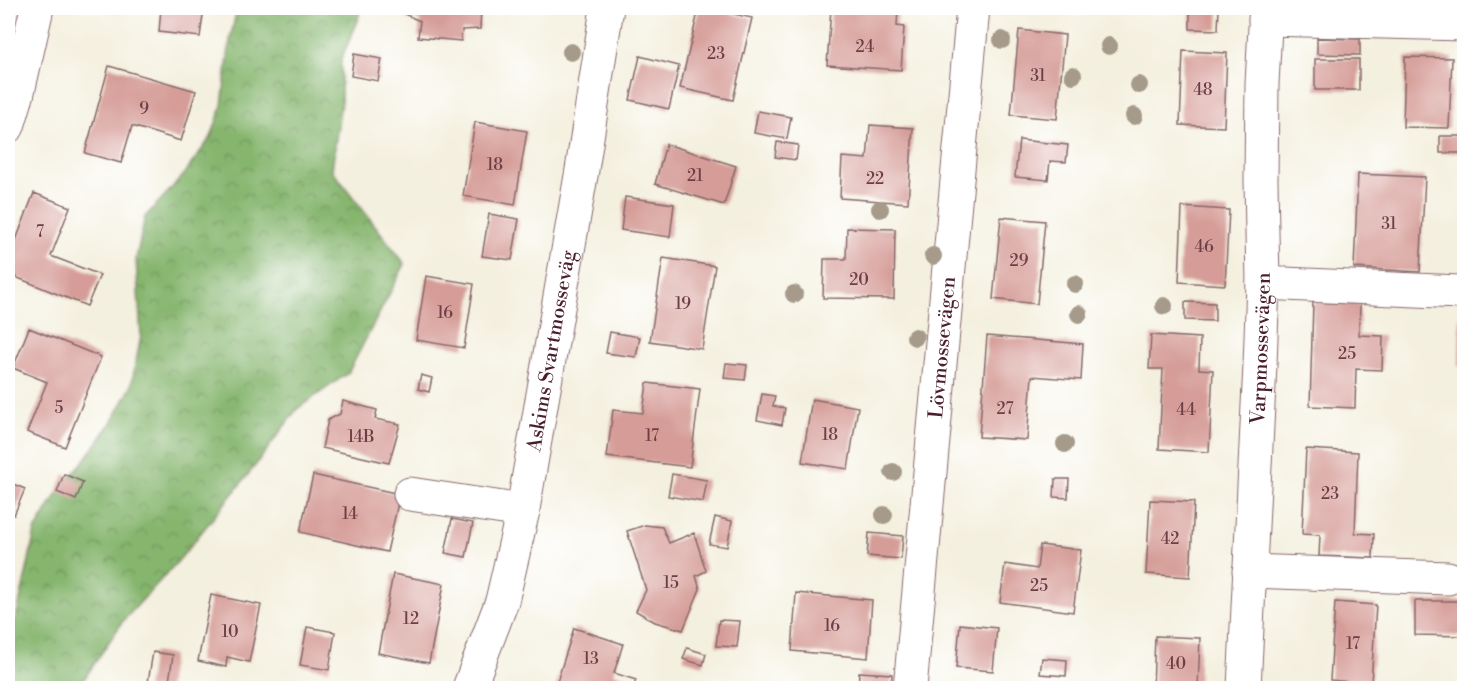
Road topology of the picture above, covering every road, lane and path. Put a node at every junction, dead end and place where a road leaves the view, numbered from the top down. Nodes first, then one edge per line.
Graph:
1 (37, 8) edge
2 (607, 8) edge
3 (973, 8) edge
4 (1265, 13) edge
5 (1464, 24) edge
6 (8, 126) edge
7 (1263, 284) junction
8 (1459, 292) dead end
9 (410, 494) dead end
10 (523, 511) junction
11 (1249, 571) junction
12 (1448, 578) dead end
13 (470, 688) edge
14 (910, 688) edge
15 (1244, 688) edge

1 - 6 street
2 - 10 street, Askims Svartmosseväg
3 - 14 street, Lövmossevägen
4 - 5 street
4 - 7 street, Varpmossevägen
7 - 8 street
7 - 11 street, Varpmossevägen
9 - 10 street
10 - 13 street, Askims Svartmosseväg
11 - 12 street
11 - 15 street, Varpmossevägen

